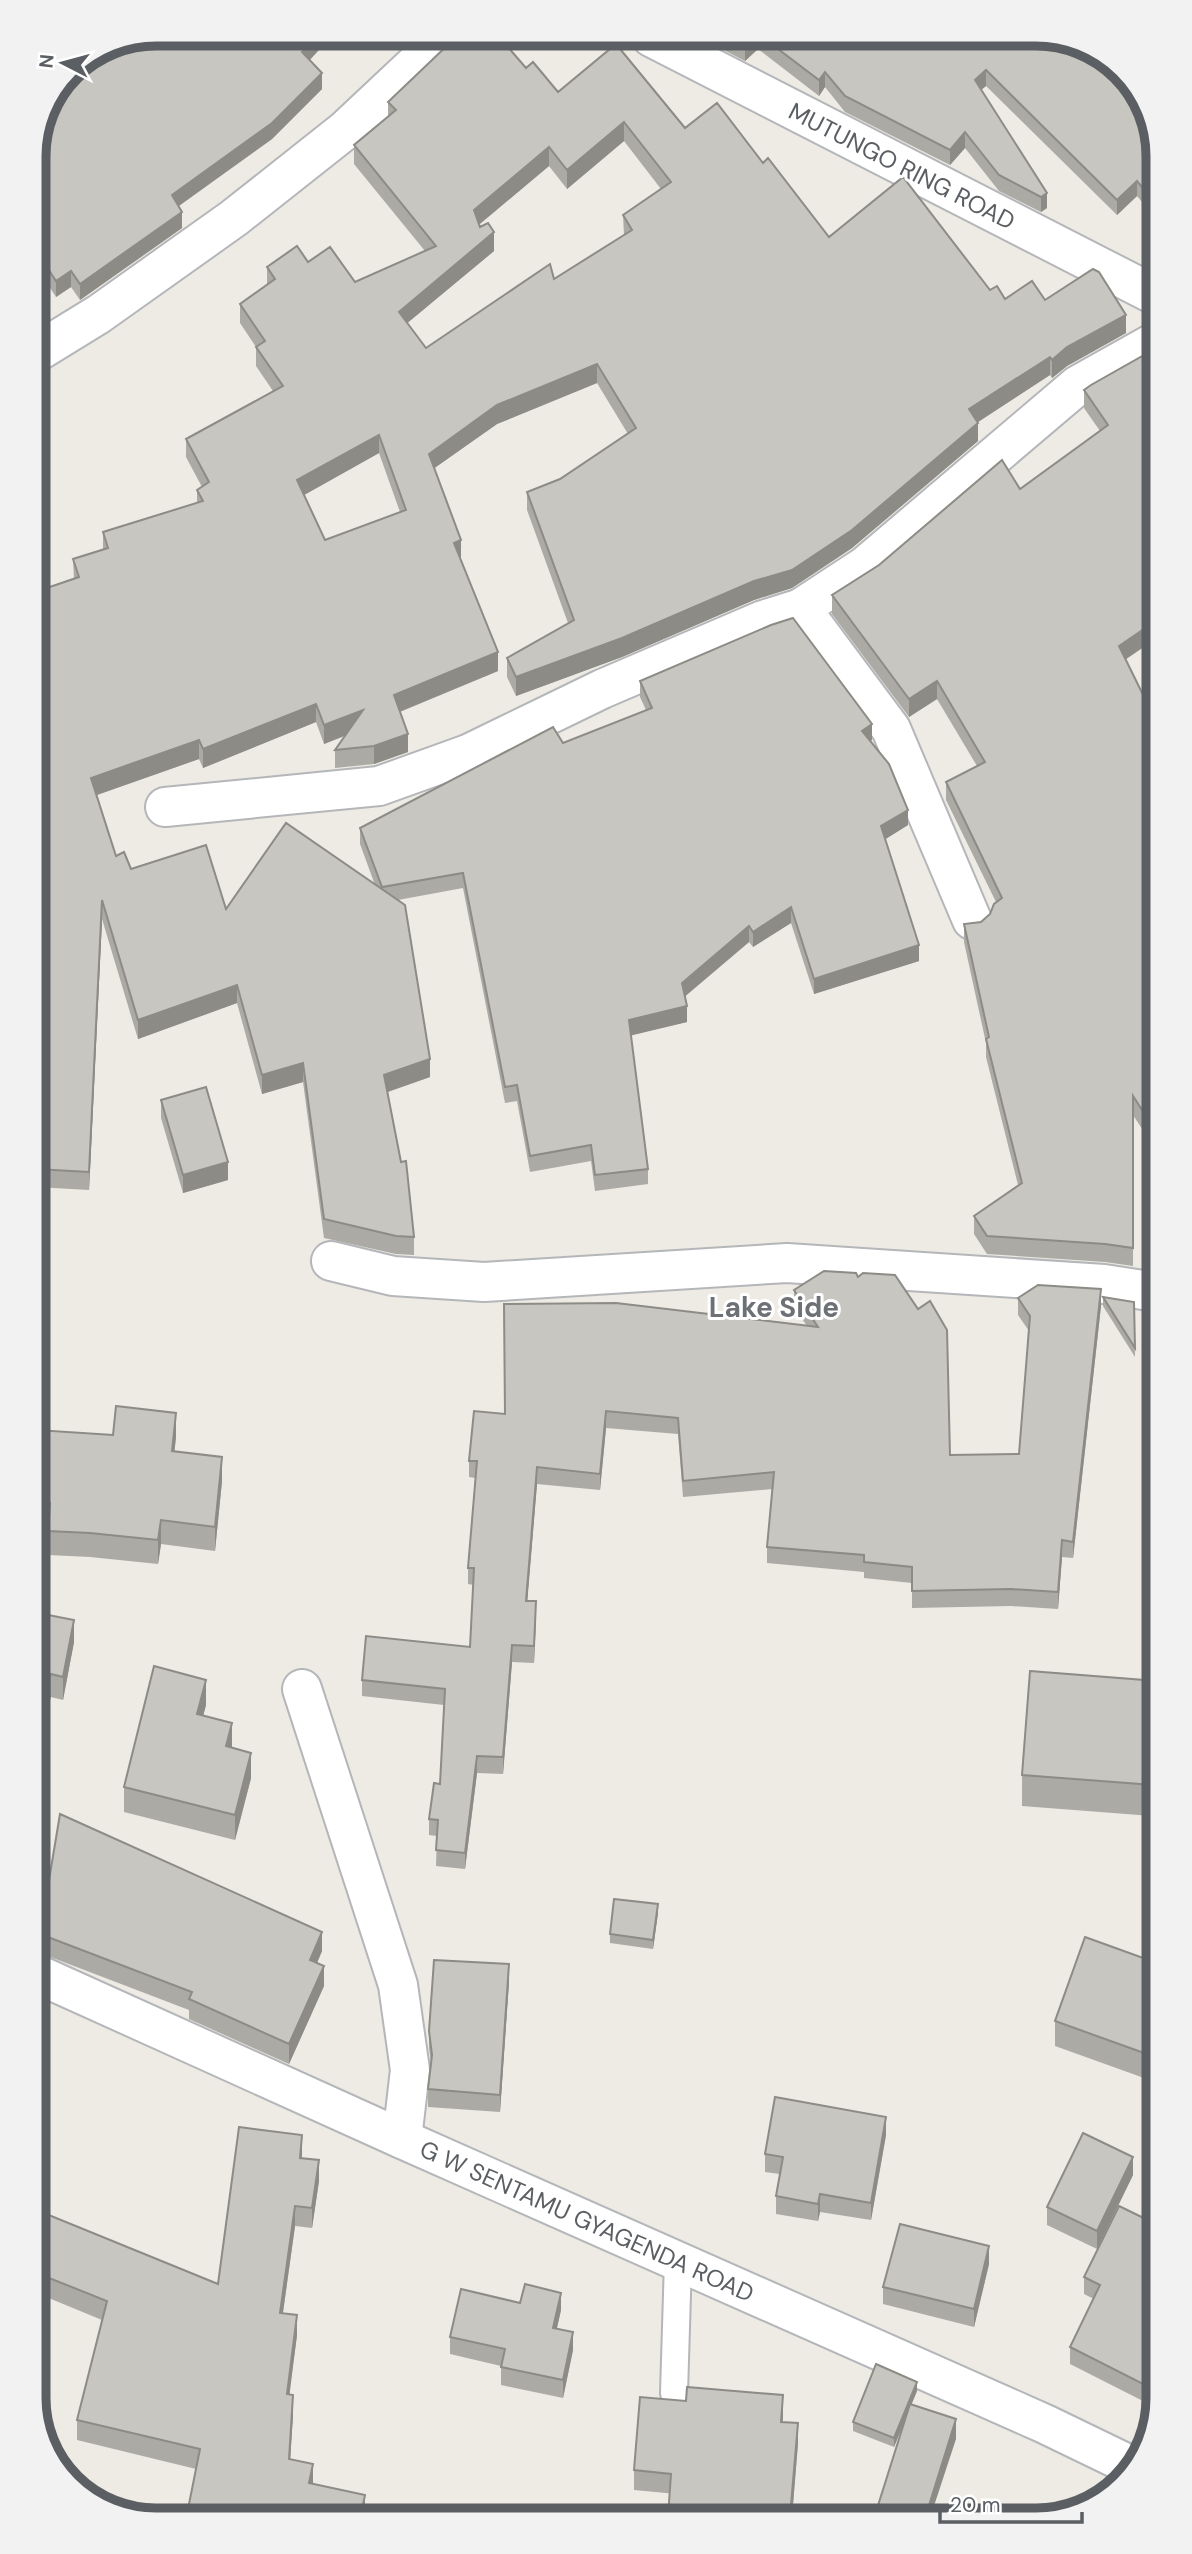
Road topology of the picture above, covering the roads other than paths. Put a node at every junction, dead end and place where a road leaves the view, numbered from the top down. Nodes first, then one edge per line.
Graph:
1 (435, 46) edge
2 (669, 46) edge
3 (1146, 290) edge
4 (46, 347) edge
5 (1146, 347) edge
6 (801, 608) junction
7 (164, 807) dead end
8 (972, 920) edge
9 (331, 1261) dead end
10 (1146, 1290) edge
11 (302, 1689) dead end
12 (46, 1979) edge
13 (402, 2139) junction
14 (678, 2261) junction
15 (674, 2393) dead end
16 (1125, 2463) edge

1 - 4 street
2 - 3 street, MUTUNGO RING ROAD
5 - 6 street
6 - 7 street
6 - 8 street
9 - 10 street
11 - 13 street
12 - 13 street, G W SENTAMU GYAGENDA ROAD
13 - 14 street, G W SENTAMU GYAGENDA ROAD
14 - 15 lane
14 - 16 street, G W SENTAMU GYAGENDA ROAD

